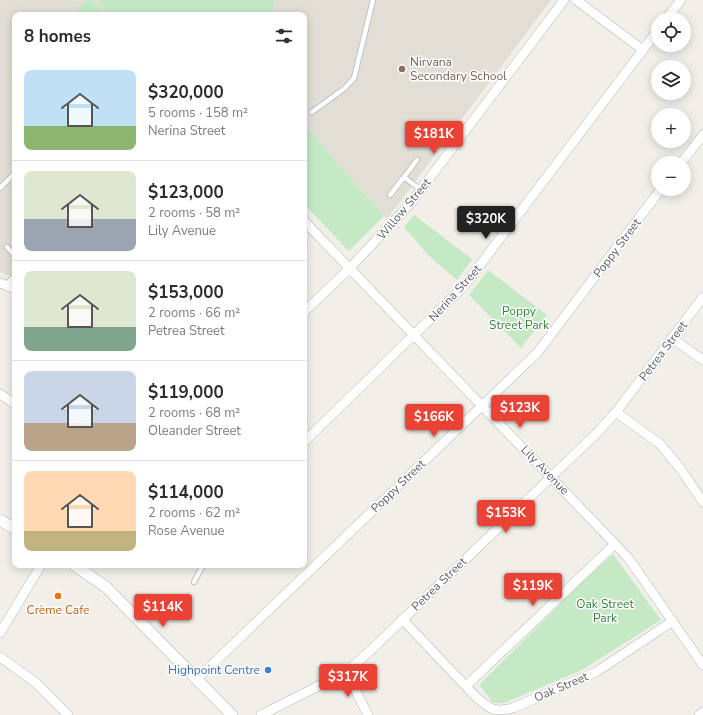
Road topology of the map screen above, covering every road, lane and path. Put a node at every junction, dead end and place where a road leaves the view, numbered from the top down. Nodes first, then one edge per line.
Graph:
1 (373, 0) edge
2 (564, 0) edge
3 (576, 0) edge
4 (681, 0) edge
5 (672, 12) edge
6 (651, 39) edge
7 (643, 50) junction
8 (312, 112) dead end
9 (703, 135) edge
10 (686, 156) edge
11 (417, 160) dead end
12 (12, 177) edge
13 (404, 177) junction
14 (0, 188) edge
15 (421, 190) junction
16 (390, 195) dead end
17 (657, 196) edge
18 (307, 224) edge
19 (7, 247) dead end
20 (12, 253) edge
21 (350, 268) junction
22 (703, 297) edge
23 (307, 309) edge
24 (415, 335) junction
25 (672, 338) junction
26 (703, 360) edge
27 (0, 394) edge
28 (12, 402) edge
29 (483, 405) junction
30 (616, 412) junction
31 (307, 439) edge
32 (551, 476) junction
33 (703, 502) edge
34 (0, 520) edge
35 (12, 527) edge
36 (615, 544) junction
37 (39, 568) edge
38 (78, 568) edge
39 (201, 568) edge
40 (194, 582) dead end
41 (402, 619) junction
42 (672, 621) junction
43 (0, 633) edge
44 (0, 657) edge
45 (703, 665) edge
46 (346, 672) junction
47 (197, 679) junction
48 (466, 686) junction
49 (703, 712) edge
50 (68, 715) edge
51 (232, 715) edge
52 (262, 715) edge
53 (368, 715) edge
54 (699, 715) edge

1 - 8 lane
2 - 15 street, Willow Street
3 - 7 street
4 - 5 street
6 - 7 street, Nerina Street
7 - 24 street, Nerina Street
9 - 10 street
11 - 13 lane
12 - 14 lane
13 - 15 lane
13 - 16 lane
15 - 21 street, Willow Street
17 - 29 street, Poppy Street
18 - 21 street, Lily Avenue
19 - 20 lane
21 - 23 street, Willow Street
21 - 24 street, Lily Avenue
22 - 25 street, Petrea Street
24 - 29 street, Lily Avenue
24 - 31 street, Nerina Street
25 - 26 street
25 - 30 street, Petrea Street
27 - 28 street
29 - 32 street, Lily Avenue
29 - 47 street, Poppy Street
30 - 32 street, Petrea Street
30 - 33 street
32 - 36 street, Lily Avenue
32 - 41 street, Petrea Street
34 - 35 street
36 - 42 street, Lily Avenue
36 - 48 street
37 - 43 street
38 - 47 street
39 - 40 lane
41 - 46 street, Petrea Street
41 - 48 street, Oak Street
42 - 45 street, Lily Avenue
42 - 48 street, Oak Street
44 - 50 street
46 - 52 street, Petrea Street
46 - 53 street
47 - 51 street
49 - 54 street

